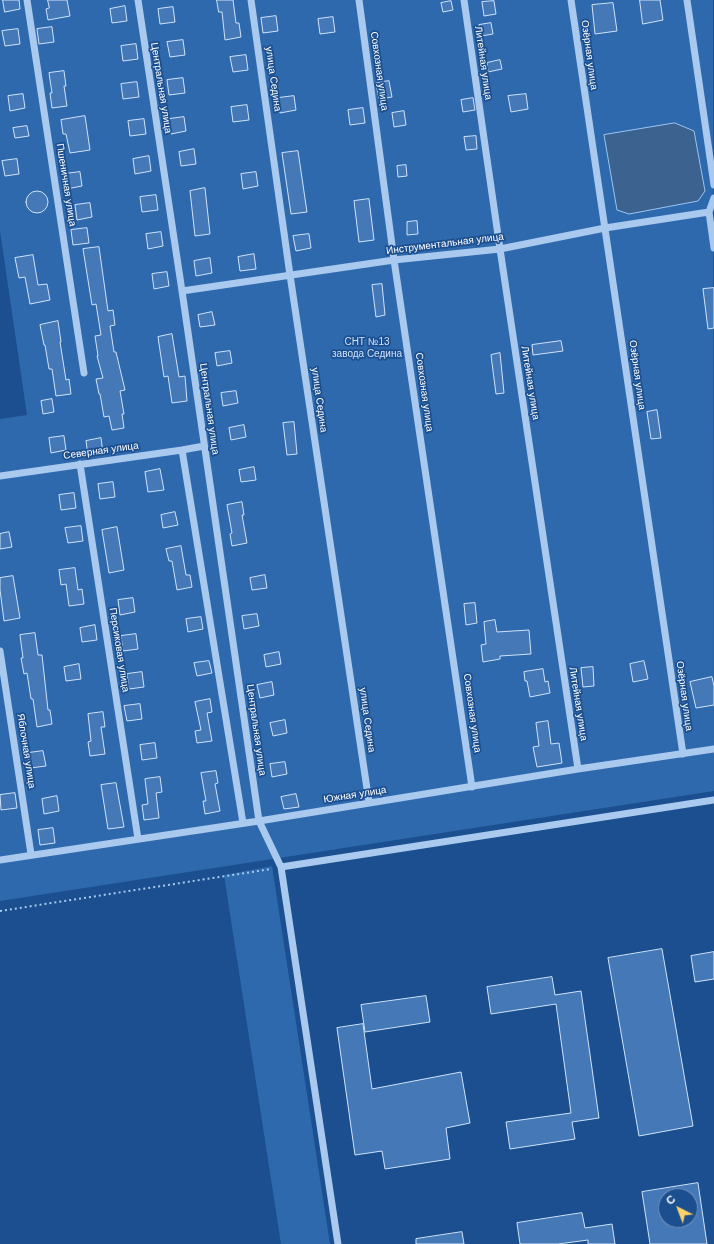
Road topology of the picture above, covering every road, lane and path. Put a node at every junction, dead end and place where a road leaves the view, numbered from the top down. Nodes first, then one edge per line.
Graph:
1 (27, 0) edge
2 (138, 0) edge
3 (251, 0) edge
4 (359, 0) edge
5 (464, 0) edge
6 (570, 0) edge
7 (687, 0) edge
8 (712, 161) edge
9 (714, 185) edge
10 (714, 198) edge
11 (708, 212) junction
12 (605, 228) junction
13 (714, 248) edge
14 (500, 249) junction
15 (394, 260) junction
16 (290, 275) junction
17 (182, 291) junction
18 (84, 373) dead end
19 (204, 446) junction
20 (182, 450) junction
21 (80, 464) junction
22 (0, 476) edge
23 (0, 651) edge
24 (714, 748) edge
25 (683, 754) junction
26 (578, 769) junction
27 (472, 787) junction
28 (714, 800) edge
29 (369, 802) junction
30 (259, 821) junction
31 (243, 823) junction
32 (138, 839) junction
33 (31, 854) junction
34 (0, 860) edge
35 (281, 867) junction
36 (0, 911) edge
37 (338, 1244) edge

1 - 18 street, Пшеничная улица
2 - 17 street, Центральная улица
3 - 16 street, улица Седина
4 - 15 street, Совхозная улица
5 - 14 street, Литейная улица
6 - 12 street, Озёрная улица
7 - 8 street
8 - 9 street
10 - 11 street
11 - 12 street, Инструментальная улица
11 - 13 street
12 - 14 street, Инструментальная улица
12 - 25 street, Озёрная улица
14 - 15 street, Инструментальная улица
14 - 26 street, Литейная улица
15 - 16 street, Инструментальная улица
15 - 27 street, Совхозная улица
16 - 17 street, Инструментальная улица
16 - 29 street, улица Седина
17 - 19 street, Центральная улица
19 - 20 street, Северная улица
19 - 30 street, Центральная улица
20 - 21 street, Северная улица
20 - 31 street
21 - 22 street, Северная улица
21 - 32 street, Персиковая улица
23 - 33 street, Яблочная улица
24 - 25 street, Южная улица
25 - 26 street, Южная улица
26 - 27 street, Южная улица
27 - 29 street, Южная улица
28 - 35 street
29 - 30 street, Южная улица
30 - 31 street, Южная улица
30 - 35 street, Центральная улица
31 - 32 street, Южная улица
32 - 33 street, Южная улица
33 - 34 street, Южная улица
35 - 36 path
35 - 37 street, Центральная улица

